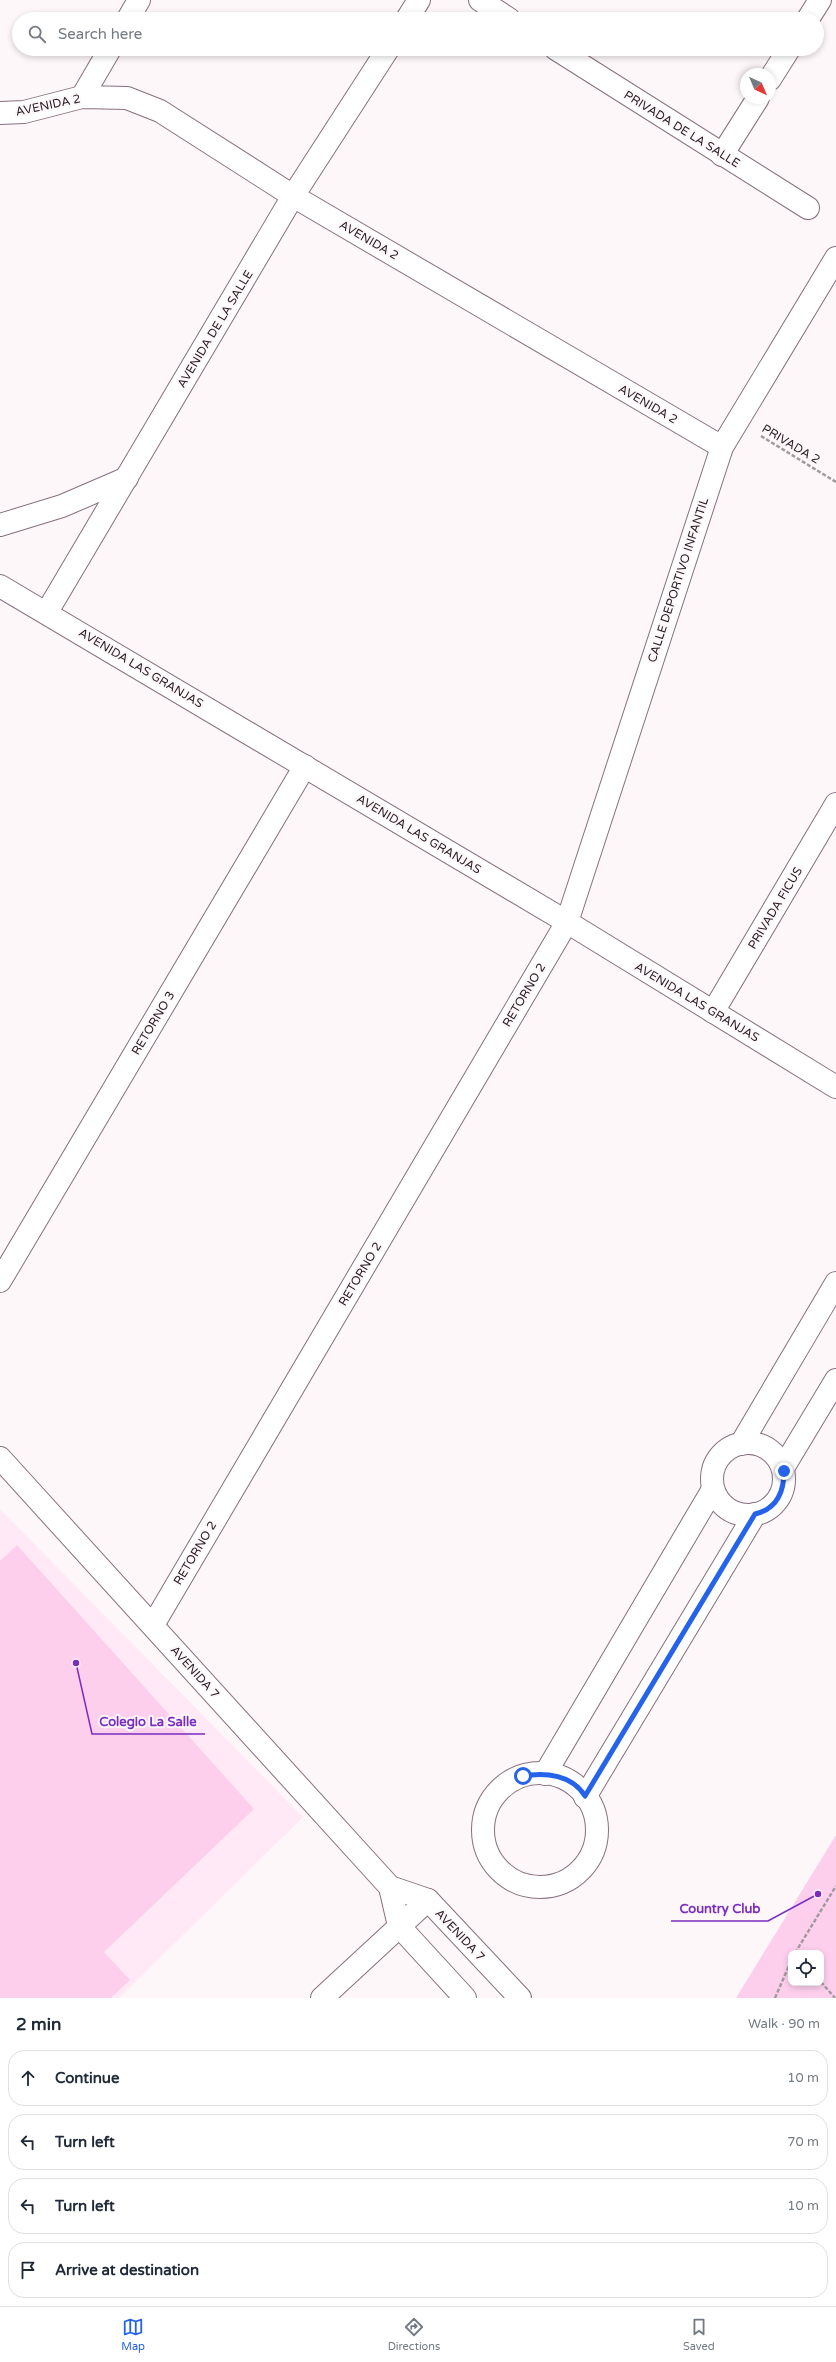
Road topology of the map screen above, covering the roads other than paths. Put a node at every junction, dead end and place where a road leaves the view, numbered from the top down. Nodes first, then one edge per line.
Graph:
1 (139, 0) edge
2 (419, 0) edge
3 (480, 0) edge
4 (820, 0) edge
5 (132, 12) edge
6 (411, 12) edge
7 (498, 12) edge
8 (812, 12) edge
9 (106, 56) edge
10 (383, 56) edge
11 (567, 56) edge
12 (785, 56) edge
13 (776, 70) edge
14 (82, 97) junction
15 (754, 104) edge
16 (0, 113) edge
17 (722, 155) junction
18 (293, 196) junction
19 (808, 208) dead end
20 (836, 258) edge
21 (722, 447) junction
22 (127, 478) junction
23 (0, 525) edge
24 (0, 586) edge
25 (47, 612) junction
26 (305, 766) junction
27 (836, 804) edge
28 (567, 922) junction
29 (713, 1012) junction
30 (836, 1087) edge
31 (0, 1281) edge
32 (836, 1283) edge
33 (836, 1380) edge
34 (741, 1444) junction
35 (0, 1458) edge
36 (783, 1468) junction
37 (713, 1489) junction
38 (755, 1514) junction
39 (152, 1625) junction
40 (545, 1774) junction
41 (585, 1796) junction
42 (390, 1887) junction
43 (428, 1900) junction
44 (399, 1926) junction
45 (322, 1998) edge
46 (465, 1998) edge
47 (520, 1998) edge

1 - 5 street
2 - 6 street
3 - 7 street
4 - 8 street
9 - 14 street
10 - 18 street, AVENIDA DE LA SALLE
11 - 17 street, PRIVADA DE LA SALLE
12 - 13 street
14 - 16 street, AVENIDA 2
14 - 18 street, AVENIDA 2
15 - 17 street
17 - 19 street, PRIVADA DE LA SALLE
18 - 21 street, AVENIDA 2
18 - 22 street, AVENIDA DE LA SALLE
20 - 21 street, CALLE DEPORTIVO INFANTIL
21 - 28 street, CALLE DEPORTIVO INFANTIL
22 - 23 street
22 - 25 street, AVENIDA DE LA SALLE
24 - 25 street, AVENIDA LAS GRANJAS
25 - 26 street, AVENIDA LAS GRANJAS
26 - 28 street, AVENIDA LAS GRANJAS
26 - 31 street, RETORNO 3
27 - 29 street, PRIVADA FICUS
28 - 29 street, AVENIDA LAS GRANJAS
28 - 39 street, RETORNO 2
29 - 30 street, AVENIDA LAS GRANJAS
32 - 34 street
33 - 36 street
34 - 36 street
34 - 37 street
35 - 39 street, AVENIDA 7
36 - 38 street
37 - 38 street
37 - 40 street
38 - 41 street
39 - 42 street, AVENIDA 7
40 - 41 street
40 - 41 street
42 - 43 street, AVENIDA 7
42 - 44 street, AVENIDA 7
43 - 44 street
43 - 47 street, AVENIDA 7
44 - 45 street
44 - 46 street, AVENIDA 7

